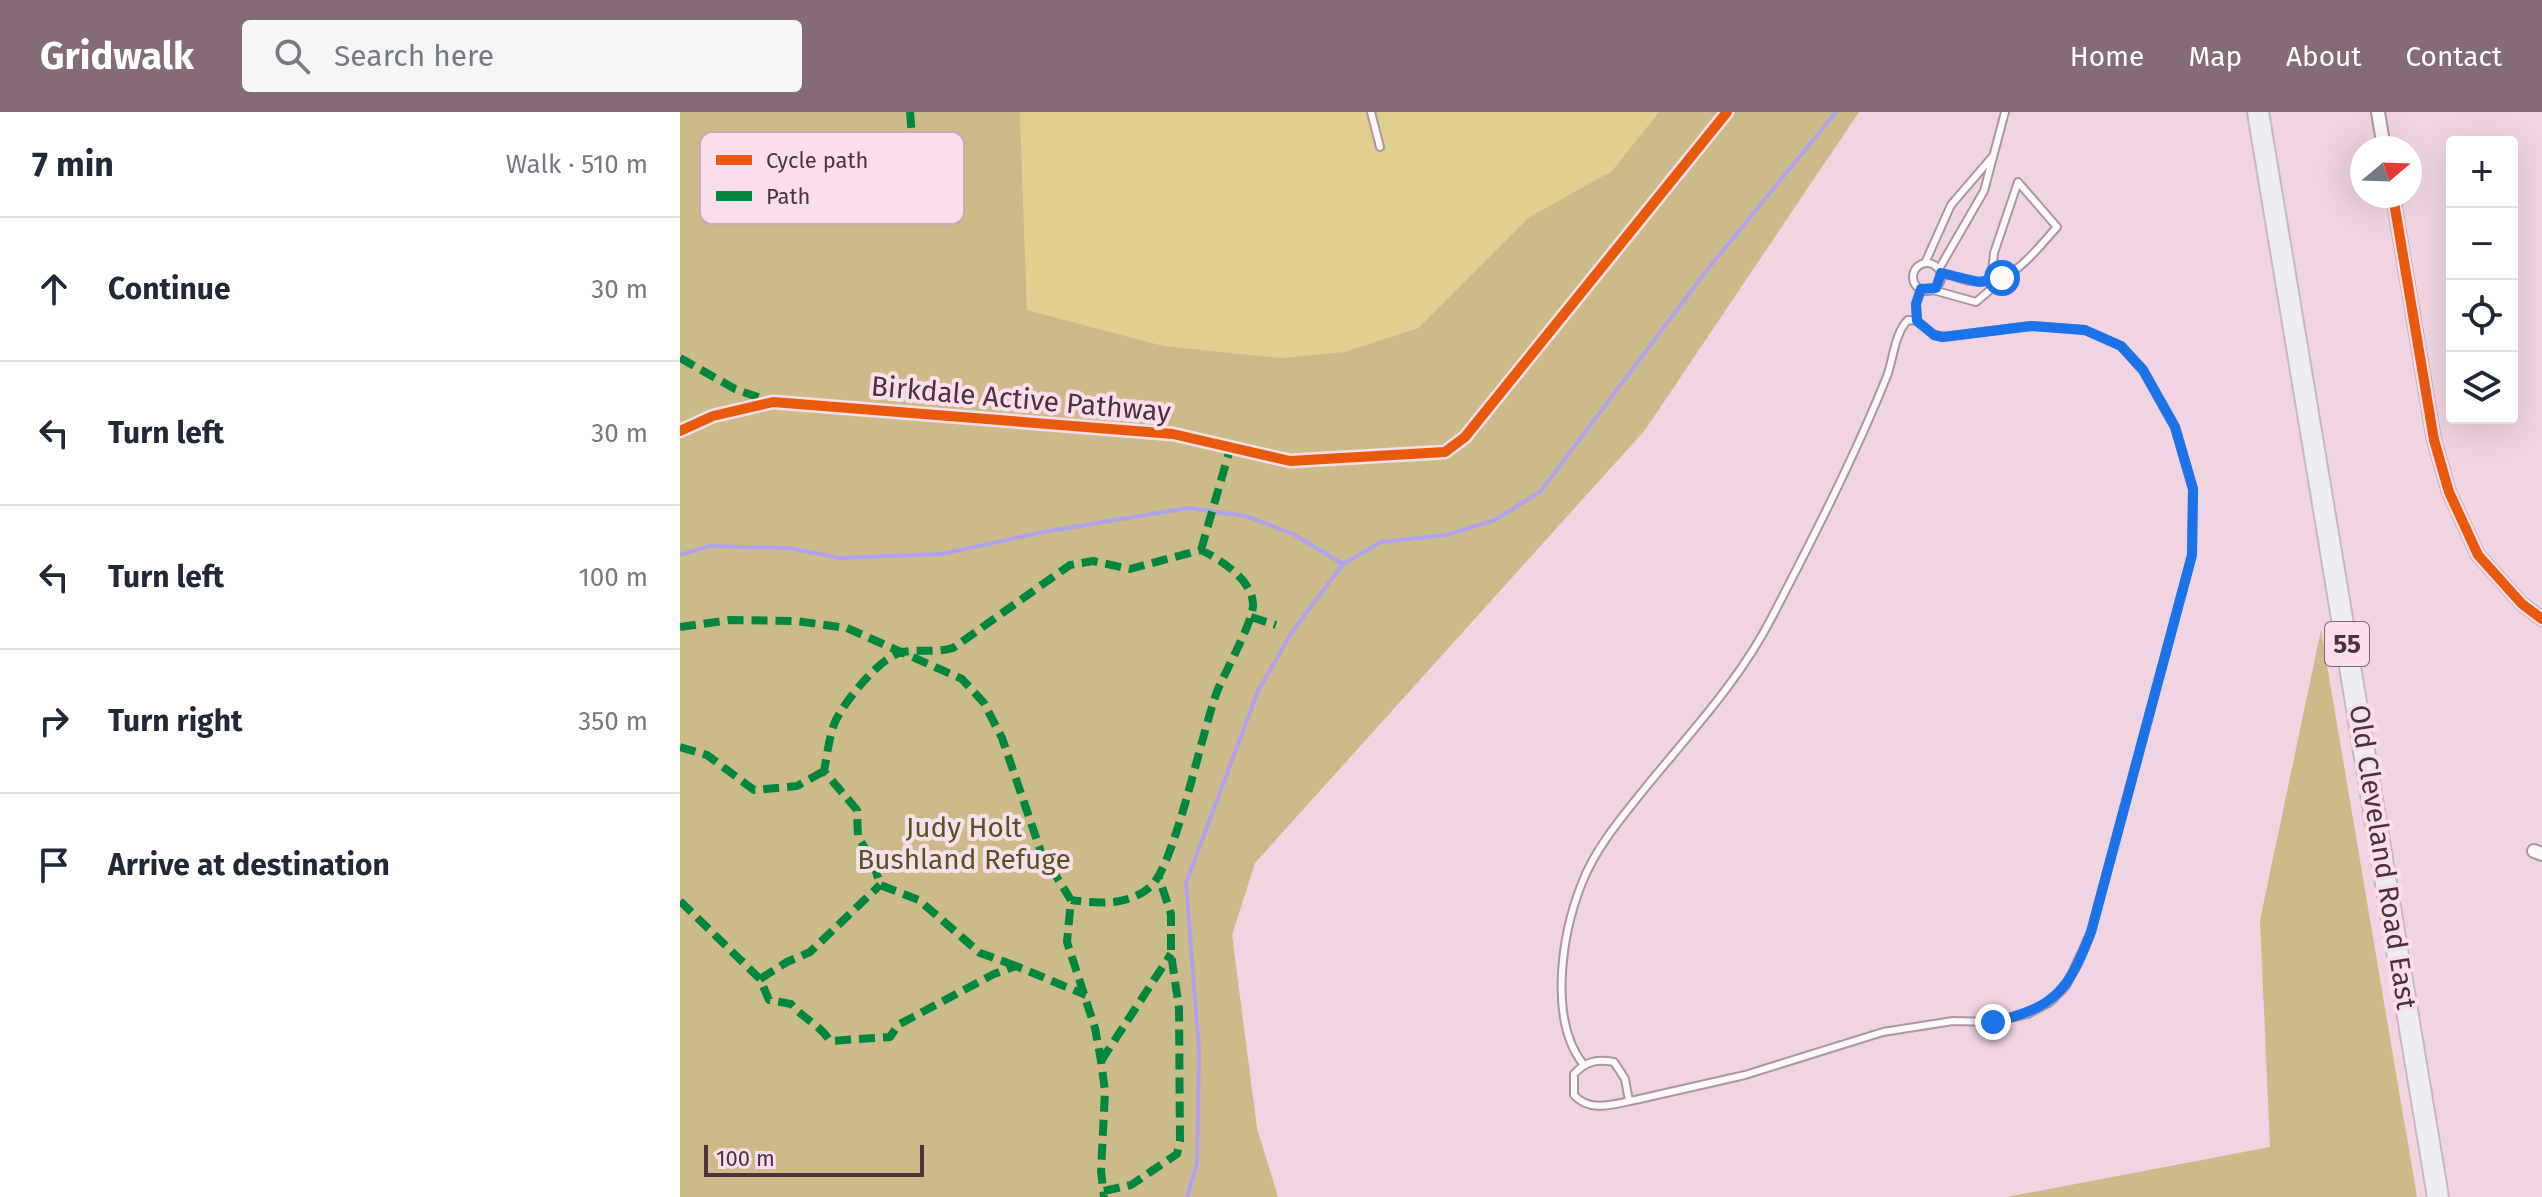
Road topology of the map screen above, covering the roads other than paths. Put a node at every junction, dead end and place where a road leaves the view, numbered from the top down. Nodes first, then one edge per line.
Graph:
1 (1371, 112) edge
2 (2005, 112) edge
3 (2258, 112) edge
4 (2378, 112) edge
5 (2382, 136) edge
6 (1380, 147) dead end
7 (1995, 153) junction
8 (2395, 208) edge
9 (1925, 263) junction
10 (1940, 271) junction
11 (1993, 279) junction
12 (1921, 289) junction
13 (1933, 290) junction
14 (1917, 321) junction
15 (2542, 619) edge
16 (1583, 1064) junction
17 (1629, 1101) junction
18 (2440, 1197) edge

1 - 6 lane
2 - 7 lane
3 - 18 main road, Old Cleveland Road East / 55
4 - 5 street
7 - 9 lane
7 - 10 lane
8 - 15 street
9 - 10 lane
9 - 12 lane
10 - 11 lane
10 - 13 lane
11 - 11 lane
11 - 13 lane
12 - 13 lane
12 - 14 lane
14 - 16 lane
14 - 17 lane
16 - 17 lane
16 - 17 lane

